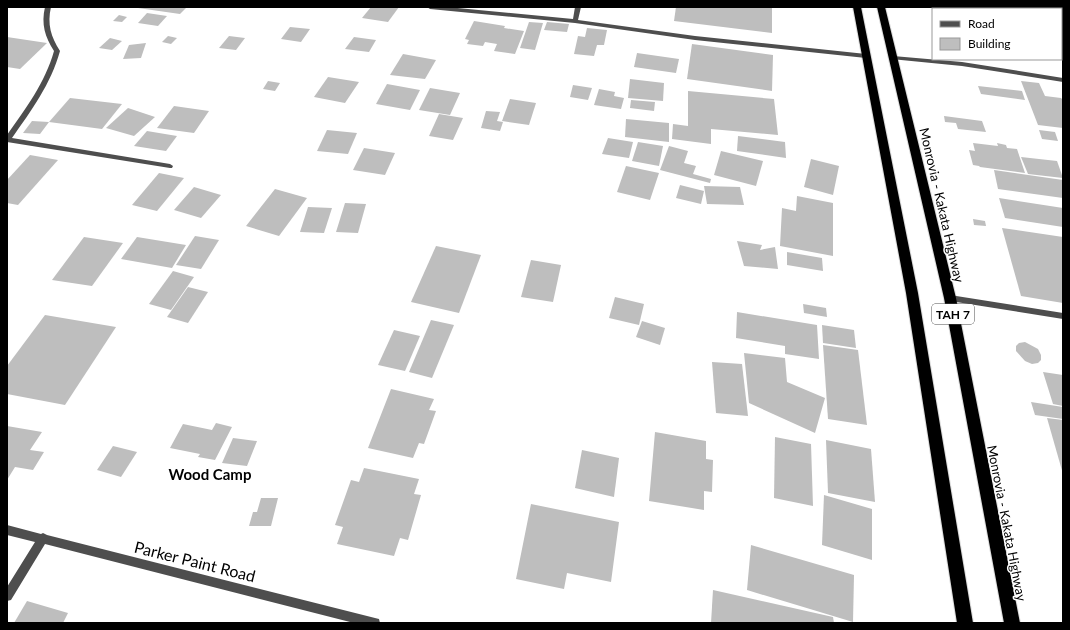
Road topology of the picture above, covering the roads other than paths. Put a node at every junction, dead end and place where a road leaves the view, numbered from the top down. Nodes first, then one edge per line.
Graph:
1 (48, 7) edge
2 (430, 7) edge
3 (578, 7) edge
4 (857, 7) edge
5 (881, 7) edge
6 (575, 21) junction
7 (866, 56) junction
8 (893, 58) junction
9 (1063, 80) edge
10 (7, 140) edge
11 (170, 166) dead end
12 (950, 298) junction
13 (1063, 316) edge
14 (7, 530) edge
15 (43, 538) junction
16 (7, 596) edge
17 (375, 623) edge
18 (965, 623) edge
19 (1012, 623) edge

1 - 10 street
2 - 6 street
3 - 6 street
4 - 7 highway, TAH 7
5 - 8 highway, Monrovia - Kakata Highway / TAH 7
6 - 7 street
7 - 18 highway, TAH 7
8 - 9 street
8 - 12 highway, Monrovia - Kakata Highway / TAH 7
10 - 11 street
12 - 13 street
12 - 19 highway, Monrovia - Kakata Highway / TAH 7
14 - 15 street, Parker Paint Road
15 - 16 street
15 - 17 street, Parker Paint Road

